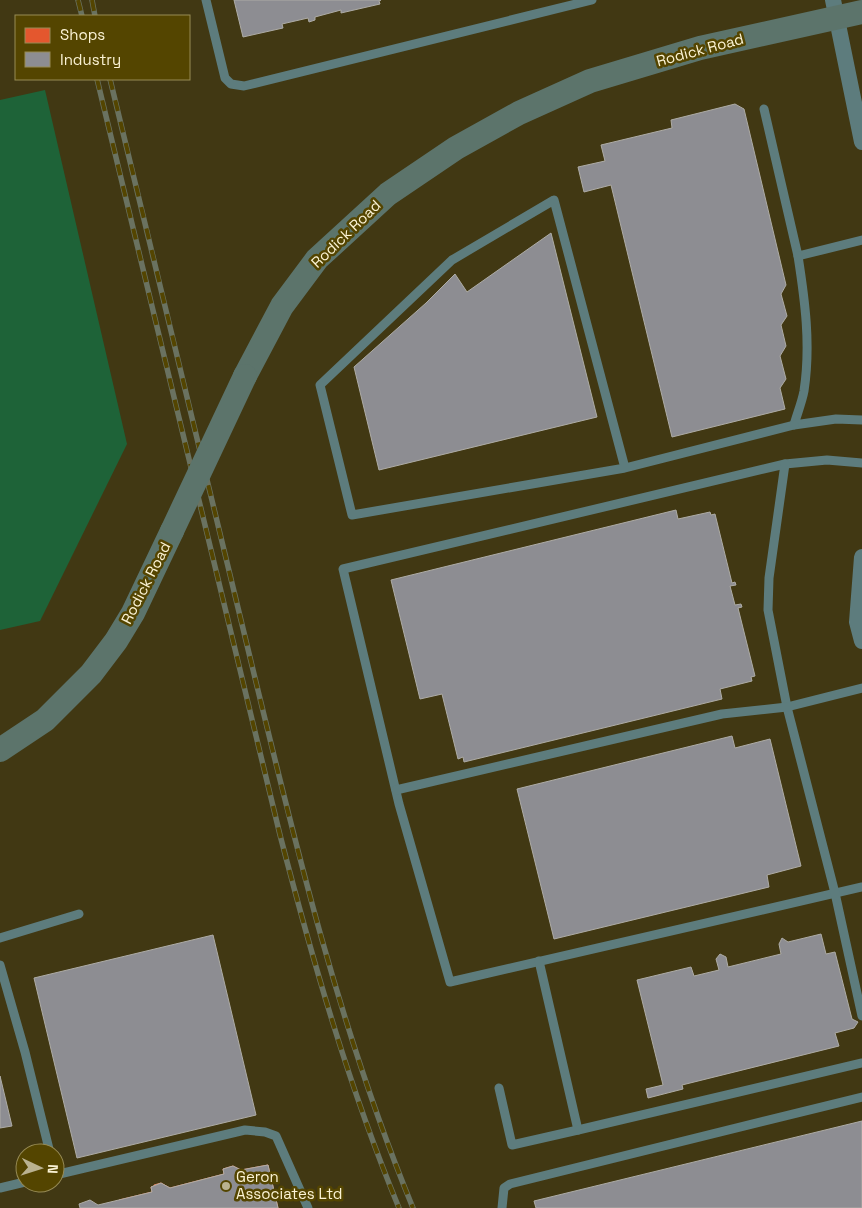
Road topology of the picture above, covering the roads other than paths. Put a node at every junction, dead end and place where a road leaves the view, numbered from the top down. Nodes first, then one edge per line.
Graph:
1 (206, 0) edge
2 (592, 0) edge
3 (835, 9) edge
4 (862, 12) edge
5 (764, 109) dead end
6 (862, 142) edge
7 (862, 240) edge
8 (798, 256) junction
9 (862, 420) edge
10 (794, 424) junction
11 (784, 464) junction
12 (862, 464) edge
13 (625, 468) junction
14 (862, 557) edge
15 (861, 592) edge
16 (862, 641) edge
17 (862, 688) edge
18 (787, 707) junction
19 (0, 750) edge
20 (396, 790) junction
21 (862, 887) edge
22 (835, 893) junction
23 (79, 914) dead end
24 (0, 938) edge
25 (539, 961) junction
26 (0, 965) edge
27 (862, 1016) edge
28 (862, 1063) edge
29 (499, 1088) dead end
30 (862, 1097) edge
31 (578, 1130) junction
32 (48, 1143) edge
33 (65, 1172) edge
34 (15, 1184) edge
35 (0, 1188) edge
36 (308, 1208) edge
37 (502, 1208) edge

1 - 2 lane
3 - 4 street, Rodick Road
3 - 6 street
3 - 19 street, Rodick Road, bridge
5 - 8 lane
7 - 8 lane
8 - 10 lane
9 - 10 lane
10 - 13 lane
11 - 12 lane
11 - 18 lane
11 - 20 lane
13 - 13 lane
14 - 15 street
15 - 16 street
17 - 18 lane
18 - 20 lane
18 - 22 lane
20 - 25 lane
21 - 22 lane
22 - 25 lane
22 - 27 lane
23 - 24 lane
25 - 31 lane
26 - 32 lane
28 - 31 lane
29 - 31 lane
30 - 37 lane
33 - 36 lane
34 - 35 lane

